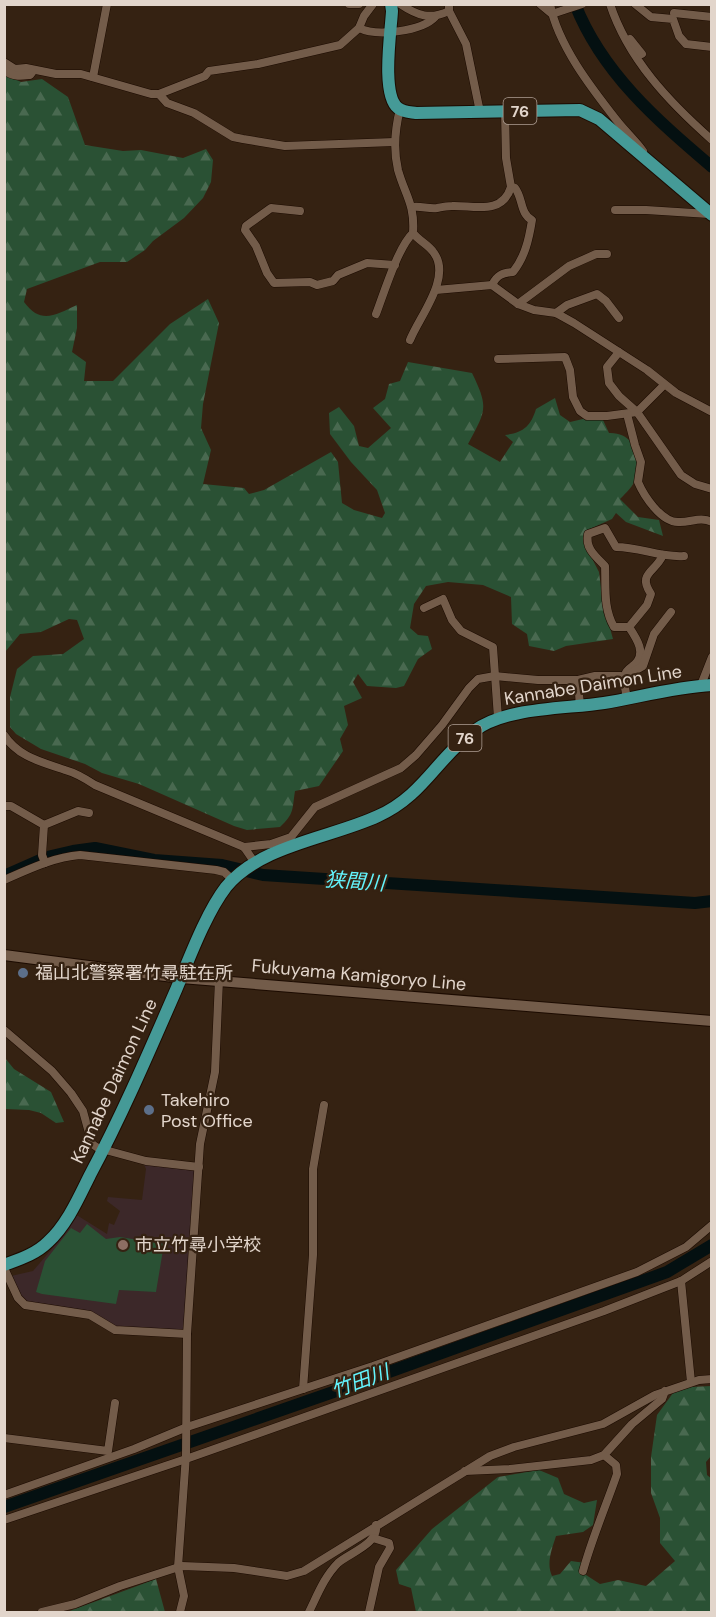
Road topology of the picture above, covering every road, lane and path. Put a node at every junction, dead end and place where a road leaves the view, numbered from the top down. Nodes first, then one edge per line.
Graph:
1 (106, 4) edge
2 (349, 4) edge
3 (359, 4) edge
4 (372, 4) edge
5 (391, 4) edge
6 (400, 4) edge
7 (540, 4) edge
8 (550, 4) edge
9 (582, 4) edge
10 (610, 4) edge
11 (635, 4) edge
12 (449, 8) edge
13 (674, 12) edge
14 (552, 14) junction
15 (435, 16) junction
16 (711, 17) edge
17 (359, 28) junction
18 (391, 31) junction
19 (624, 35) junction
20 (711, 47) edge
21 (642, 54) dead end
22 (4, 62) edge
23 (4, 70) edge
24 (33, 71) junction
25 (93, 77) junction
26 (159, 94) junction
27 (400, 109) junction
28 (505, 111) junction
29 (480, 112) junction
30 (711, 140) edge
31 (394, 142) junction
32 (646, 158) junction
33 (510, 187) junction
34 (413, 207) junction
35 (615, 210) dead end
36 (300, 212) dead end
37 (711, 214) edge
38 (413, 233) junction
39 (607, 254) dead end
40 (395, 265) junction
41 (492, 285) junction
42 (436, 290) junction
43 (518, 304) junction
44 (556, 313) junction
45 (376, 314) dead end
46 (620, 318) dead end
47 (410, 340) dead end
48 (619, 352) junction
49 (498, 359) dead end
50 (664, 385) junction
51 (637, 412) junction
52 (711, 412) edge
53 (627, 414) junction
54 (711, 489) edge
55 (711, 522) edge
56 (663, 555) junction
57 (684, 556) dead end
58 (424, 608) dead end
59 (671, 612) dead end
60 (630, 627) junction
61 (711, 657) edge
62 (495, 676) junction
63 (624, 677) junction
64 (579, 680) junction
65 (706, 685) edge
66 (627, 699) junction
67 (580, 707) junction
68 (498, 718) junction
69 (4, 735) edge
70 (4, 806) edge
71 (89, 813) dead end
72 (44, 825) junction
73 (244, 848) junction
74 (43, 859) junction
75 (253, 865) junction
76 (235, 878) junction
77 (4, 880) edge
78 (4, 955) edge
79 (182, 978) junction
80 (219, 980) junction
81 (711, 1021) edge
82 (4, 1030) edge
83 (324, 1105) dead end
84 (103, 1150) junction
85 (200, 1167) junction
86 (711, 1225) edge
87 (711, 1261) edge
88 (4, 1267) edge
89 (681, 1281) junction
90 (187, 1334) junction
91 (711, 1379) edge
92 (691, 1382) junction
93 (303, 1389) junction
94 (665, 1391) junction
95 (116, 1403) dead end
96 (187, 1429) junction
97 (4, 1438) edge
98 (134, 1449) junction
99 (108, 1451) junction
100 (604, 1455) junction
101 (186, 1457) junction
102 (465, 1471) junction
103 (4, 1495) edge
104 (4, 1520) edge
105 (376, 1526) junction
106 (373, 1538) junction
107 (178, 1567) junction
108 (583, 1571) dead end
109 (42, 1612) edge
110 (180, 1612) edge
111 (309, 1612) edge
112 (369, 1612) edge

1 - 25 street
2 - 3 street
4 - 17 street
5 - 18 main road
6 - 15 street
7 - 14 street
8 - 14 street
9 - 14 street
10 - 19 street
11 - 13 street
12 - 15 street
12 - 29 street
13 - 16 street
13 - 20 street
14 - 32 street
15 - 18 street
17 - 18 street
17 - 26 street
18 - 27 main road
19 - 21 street
19 - 30 street
22 - 24 street
23 - 24 street
24 - 25 street
25 - 26 street
26 - 31 street
27 - 29 main road, 76
27 - 31 street
28 - 29 main road, 76
28 - 32 main road, 76
28 - 33 street
31 - 34 street
32 - 37 main road, 76
33 - 34 street
33 - 41 street
34 - 38 street
35 - 37 street
36 - 40 street
38 - 40 street
38 - 42 street
39 - 43 street
40 - 45 street
41 - 42 street
41 - 43 street
42 - 47 street
43 - 44 street
44 - 46 street
44 - 48 street
48 - 50 street
48 - 51 street
49 - 53 street
50 - 51 street
50 - 52 street
51 - 53 street
51 - 54 street
53 - 55 street
56 - 57 street
56 - 60 street
56 - 60 street
58 - 62 street
59 - 63 street
60 - 63 street
61 - 65 street
62 - 64 street
62 - 68 street
62 - 73 street
63 - 64 street
63 - 66 street
64 - 67 street
65 - 66 main road, Kannabe Daimon Line / 76
66 - 67 main road, Kannabe Daimon Line / 76
67 - 68 main road, Kannabe Daimon Line / 76
68 - 75 main road, Kannabe Daimon Line / 76
69 - 73 street
70 - 72 street
71 - 72 street
72 - 74 street
73 - 75 street
74 - 76 street
74 - 77 street
75 - 76 main road, Kannabe Daimon Line / 76
76 - 79 main road, Kannabe Daimon Line / 76
78 - 79 main road, Fukuyama Kamigoryo Line
79 - 80 main road, Fukuyama Kamigoryo Line
79 - 84 main road, Kannabe Daimon Line / 76
80 - 81 main road, Fukuyama Kamigoryo Line
80 - 85 street
82 - 84 street
83 - 93 street
84 - 85 street
84 - 88 main road, Kannabe Daimon Line / 76
85 - 90 street
86 - 93 street
87 - 89 street
88 - 90 street
89 - 92 street
89 - 101 street
90 - 96 street
91 - 92 street
92 - 94 street
93 - 96 street
94 - 100 street
94 - 102 street
95 - 99 street
96 - 98 street
96 - 101 street
97 - 99 street
98 - 99 street
98 - 103 street
100 - 102 street
100 - 108 street
101 - 104 street
101 - 107 street
102 - 105 street
105 - 106 street
105 - 107 street
106 - 111 street
106 - 112 street
107 - 109 street
107 - 110 street

